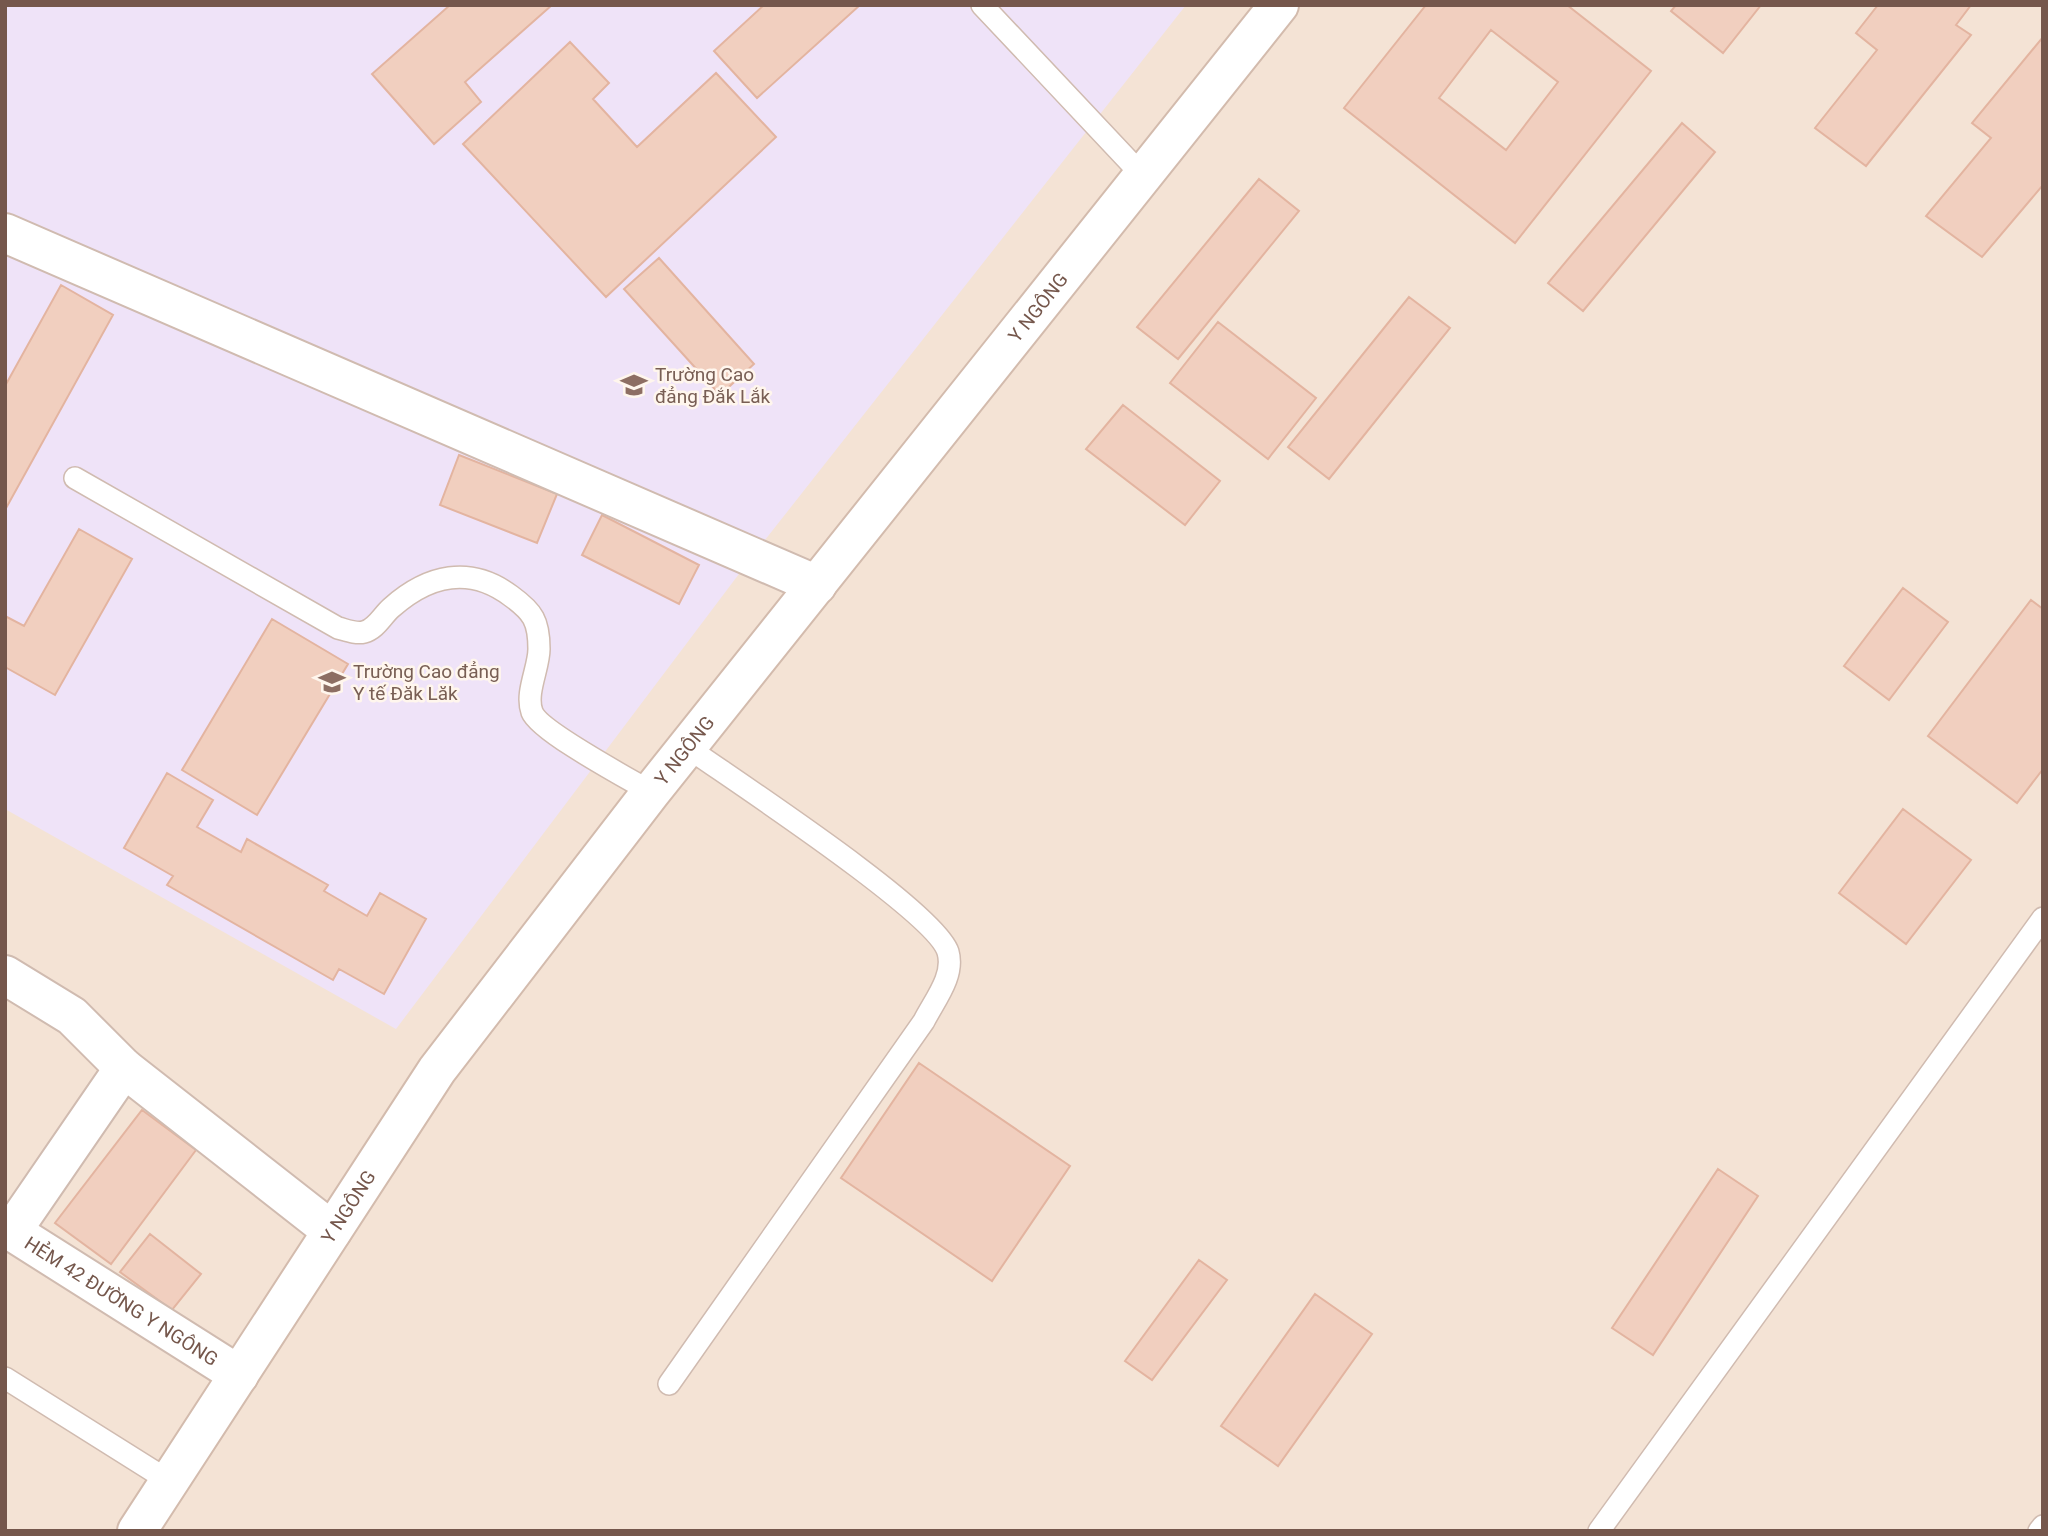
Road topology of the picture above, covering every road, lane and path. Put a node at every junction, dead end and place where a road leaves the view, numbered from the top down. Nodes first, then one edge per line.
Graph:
1 (982, 5) edge
2 (1279, 5) edge
3 (1143, 176) junction
4 (5, 233) edge
5 (75, 478) dead end
6 (817, 585) junction
7 (687, 747) junction
8 (651, 792) junction
9 (2043, 918) edge
10 (5, 975) edge
11 (124, 1068) junction
12 (8, 1229) edge
13 (332, 1231) junction
14 (239, 1375) junction
15 (5, 1378) edge
16 (669, 1384) dead end
17 (169, 1481) junction
18 (2043, 1526) edge
19 (137, 1531) edge
20 (1599, 1531) edge
21 (2039, 1531) edge

1 - 3 lane
2 - 3 street, Y NGÔNG
3 - 6 street, Y NGÔNG
4 - 6 street
5 - 8 lane
6 - 7 street, Y NGÔNG
7 - 8 street, Y NGÔNG
7 - 16 lane
8 - 13 street, Y NGÔNG
9 - 20 lane
10 - 11 street
11 - 12 street
11 - 13 street
12 - 14 street, HẺM 42 ĐƯỜNG Y NGÔNG
13 - 14 street, Y NGÔNG
14 - 17 street, Y NGÔNG
15 - 17 lane
17 - 19 street, Y NGÔNG
18 - 21 lane

